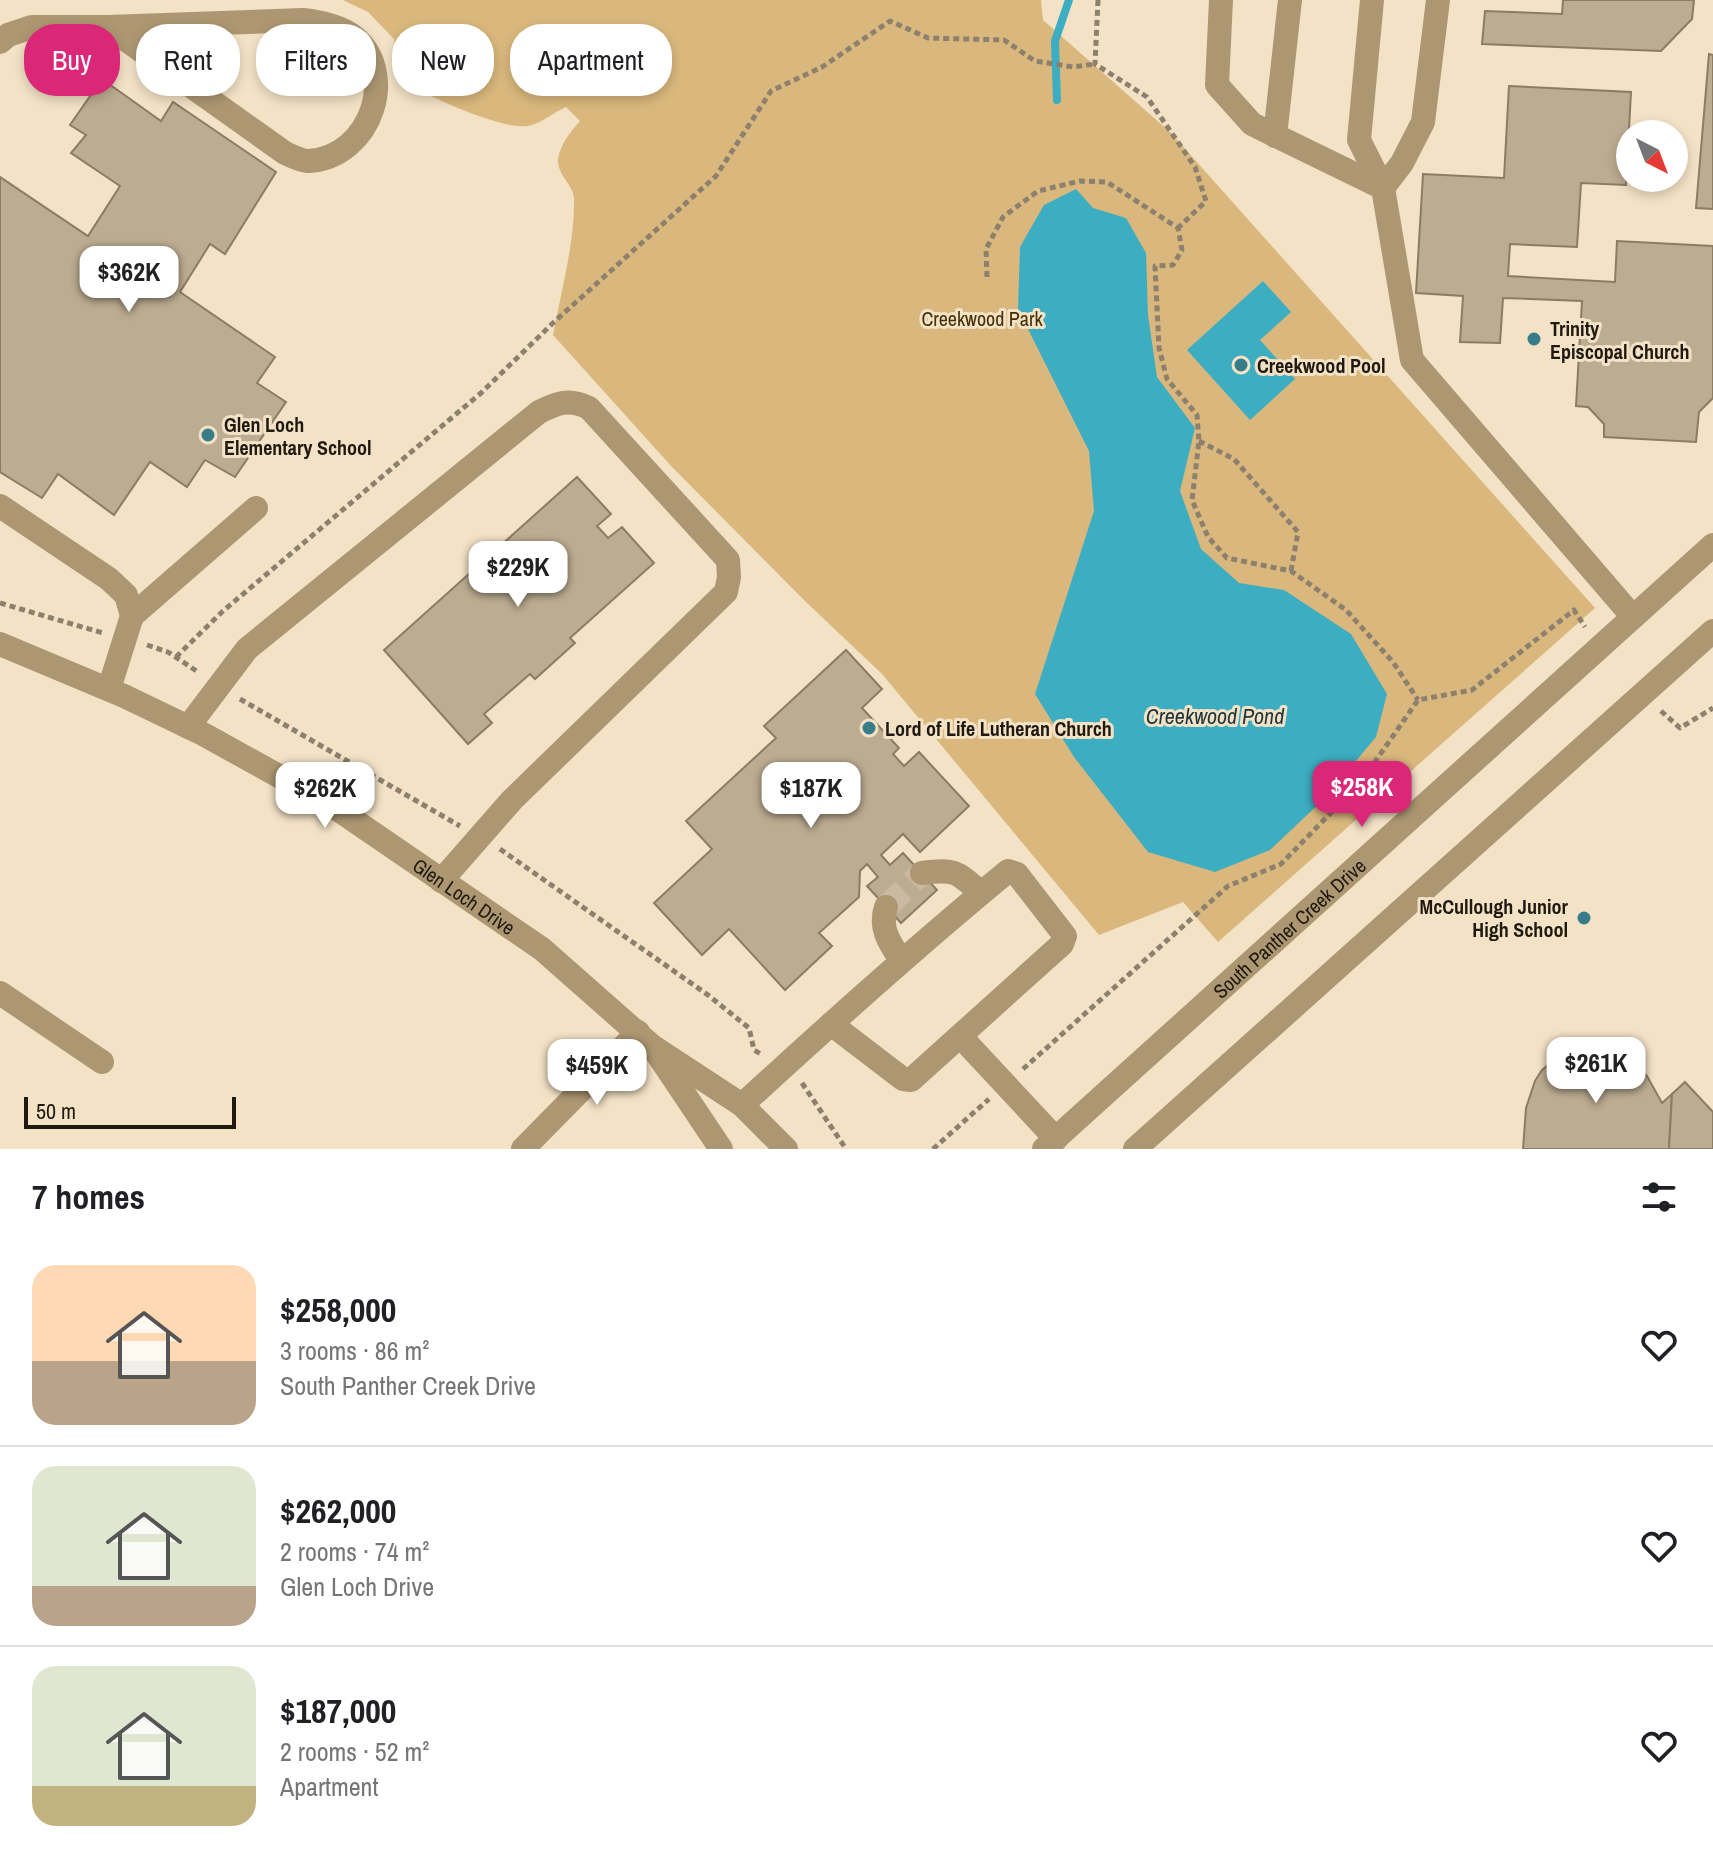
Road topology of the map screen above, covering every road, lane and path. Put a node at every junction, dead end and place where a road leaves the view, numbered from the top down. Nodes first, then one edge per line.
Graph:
1 (1098, 0) edge
2 (1221, 0) edge
3 (1290, 0) edge
4 (1372, 0) edge
5 (1438, 0) edge
6 (108, 27) joint
7 (24, 30) edge
8 (0, 42) edge
9 (1095, 64) junction
10 (1275, 136) junction
11 (1383, 188) junction
12 (1178, 228) junction
13 (987, 277) dead end
14 (1199, 441) junction
15 (0, 506) edge
16 (256, 508) dead end
17 (1713, 545) edge
18 (1291, 571) junction
19 (132, 616) junction
20 (1633, 617) junction
21 (1713, 631) edge
22 (0, 644) edge
23 (1599, 648) junction
24 (176, 657) dead end
25 (109, 689) junction
26 (1641, 694) junction
27 (1418, 700) junction
28 (1713, 708) edge
29 (188, 727) junction
30 (922, 873) dead end
31 (441, 881) junction
32 (981, 893) junction
33 (886, 907) dead end
34 (901, 960) junction
35 (0, 993) edge
36 (831, 1024) junction
37 (961, 1037) junction
38 (645, 1039) junction
39 (102, 1062) dead end
40 (1005, 1085) junction
41 (742, 1105) junction
42 (1050, 1144) edge
43 (523, 1149) edge
44 (721, 1149) edge
45 (786, 1149) edge
46 (933, 1149) edge
47 (1135, 1149) edge

1 - 9 path
2 - 10 street
3 - 10 street
4 - 11 street
5 - 11 street
6 - 6 street
7 - 8 street
9 - 12 path
9 - 24 path
10 - 11 street
11 - 20 street
12 - 13 path
12 - 14 path
14 - 18 path
14 - 18 path
15 - 19 street
16 - 19 street
17 - 20 street, South Panther Creek Drive
18 - 27 path
19 - 25 street
20 - 23 street, South Panther Creek Drive
21 - 26 street
22 - 25 street, Glen Loch Drive
23 - 27 path
23 - 42 street, South Panther Creek Drive
25 - 29 street, Glen Loch Drive
26 - 28 path
26 - 47 street
27 - 40 path
29 - 31 street, Glen Loch Drive
29 - 31 street
30 - 32 street
31 - 38 street, Glen Loch Drive
32 - 34 street
32 - 37 street
33 - 34 street
34 - 36 street
35 - 39 street
36 - 37 street
36 - 41 street
37 - 40 street
38 - 41 street, Glen Loch Drive
38 - 43 street
38 - 44 street, Glen Loch Drive
40 - 42 street
40 - 46 path
41 - 45 street, Glen Loch Drive

